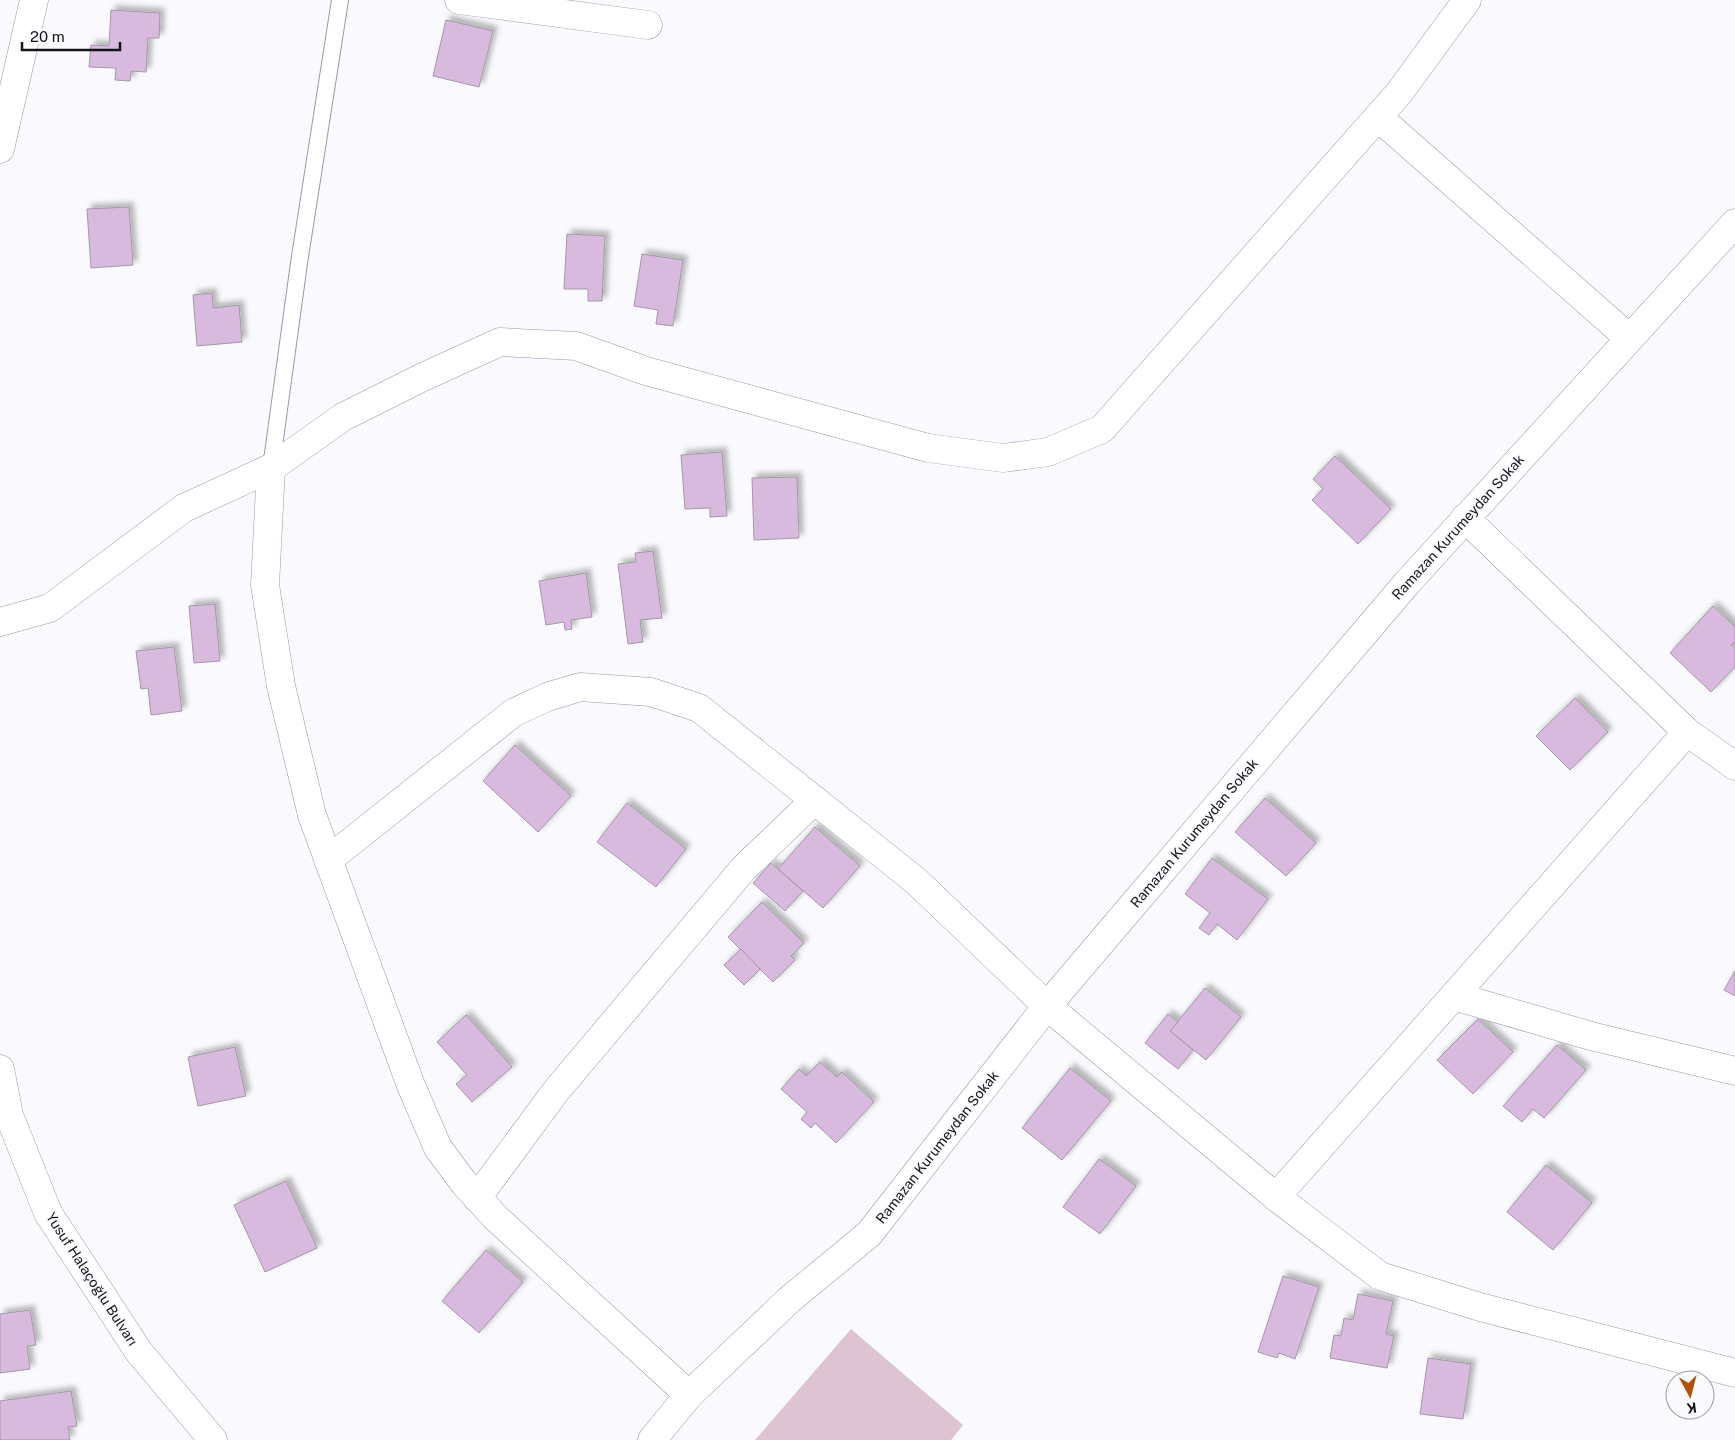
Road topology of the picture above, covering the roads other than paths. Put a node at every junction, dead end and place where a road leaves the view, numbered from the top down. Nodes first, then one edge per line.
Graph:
1 (34, 0) edge
2 (340, 0) edge
3 (460, 0) edge
4 (1467, 0) edge
5 (648, 25) dead end
6 (1378, 117) junction
7 (0, 149) edge
8 (1735, 223) edge
9 (1629, 338) junction
10 (271, 468) junction
11 (1465, 518) junction
12 (0, 622) edge
13 (1687, 732) junction
14 (1735, 766) edge
15 (816, 800) junction
16 (328, 860) junction
17 (1454, 996) junction
18 (1047, 1006) junction
19 (0, 1069) edge
20 (1735, 1072) edge
21 (1276, 1197) junction
22 (477, 1198) junction
23 (1735, 1373) edge
24 (689, 1395) junction
25 (213, 1440) edge
26 (652, 1440) edge

1 - 7 street
2 - 10 lane
3 - 5 street
4 - 6 street
6 - 9 street
6 - 10 street
8 - 9 street, Ramazan Kurumeydan Sokak
9 - 11 street, Ramazan Kurumeydan Sokak
10 - 12 street
10 - 16 street
11 - 13 street
11 - 18 street, Ramazan Kurumeydan Sokak
13 - 14 street
13 - 17 street
15 - 16 street
15 - 18 street
15 - 22 street
16 - 22 street
17 - 20 street
17 - 21 street
18 - 21 street
18 - 24 street, Ramazan Kurumeydan Sokak
19 - 25 street, Yusuf Halaçoğlu Bulvarı
21 - 23 street
22 - 24 street
24 - 26 street, Ramazan Kurumeydan Sokak

